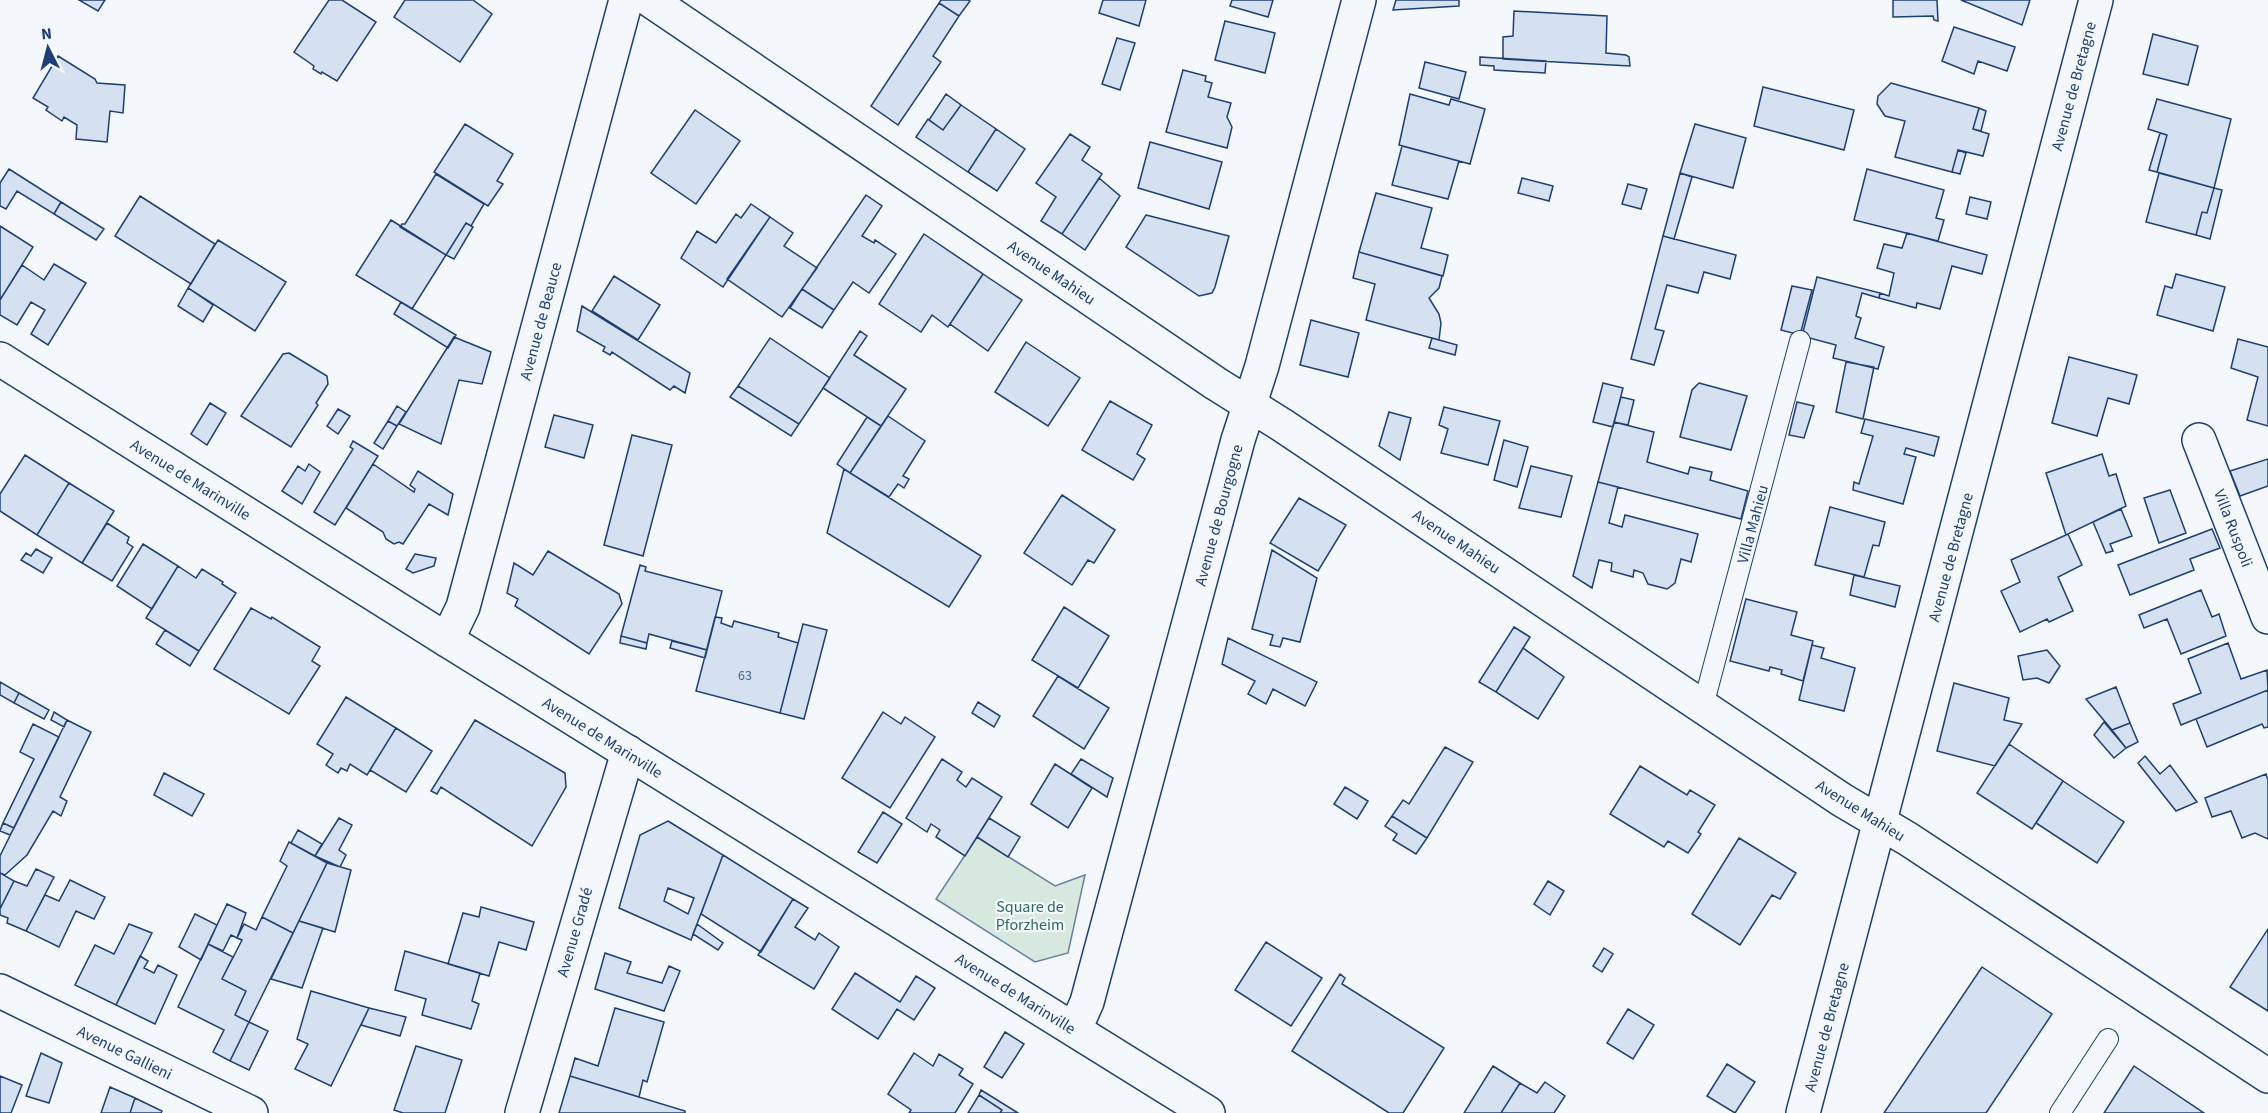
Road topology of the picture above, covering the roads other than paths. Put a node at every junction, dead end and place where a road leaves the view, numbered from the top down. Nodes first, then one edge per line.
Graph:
1 (626, 0) edge
2 (650, 0) edge
3 (1359, 0) edge
4 (2096, 0) edge
5 (1800, 341) dead end
6 (0, 359) edge
7 (1251, 405) junction
8 (2199, 440) dead end
9 (2268, 617) edge
10 (447, 640) junction
11 (1704, 706) junction
12 (628, 752) junction
13 (1880, 822) junction
14 (0, 991) edge
15 (1075, 1029) junction
16 (2108, 1039) dead end
17 (2268, 1076) edge
18 (251, 1113) edge
19 (522, 1113) edge
20 (1208, 1113) edge
21 (1803, 1113) edge
22 (2060, 1113) edge

1 - 10 street, Avenue de Beauce
2 - 7 street, Avenue Mahieu
3 - 7 street, Avenue de Bourgogne
4 - 13 street, Avenue de Bretagne
5 - 11 lane, Villa Mahieu
6 - 10 street, Avenue de Marinville
7 - 11 street, Avenue Mahieu
7 - 15 street, Avenue de Bourgogne
8 - 9 street, Villa Ruspoli
10 - 12 street, Avenue de Marinville
11 - 13 street, Avenue Mahieu
12 - 15 street, Avenue de Marinville
12 - 19 street, Avenue Gradé
13 - 17 street, Avenue Mahieu
13 - 21 street, Avenue de Bretagne
14 - 18 street, Avenue Gallieni
15 - 20 street, Avenue de Marinville
16 - 22 lane

